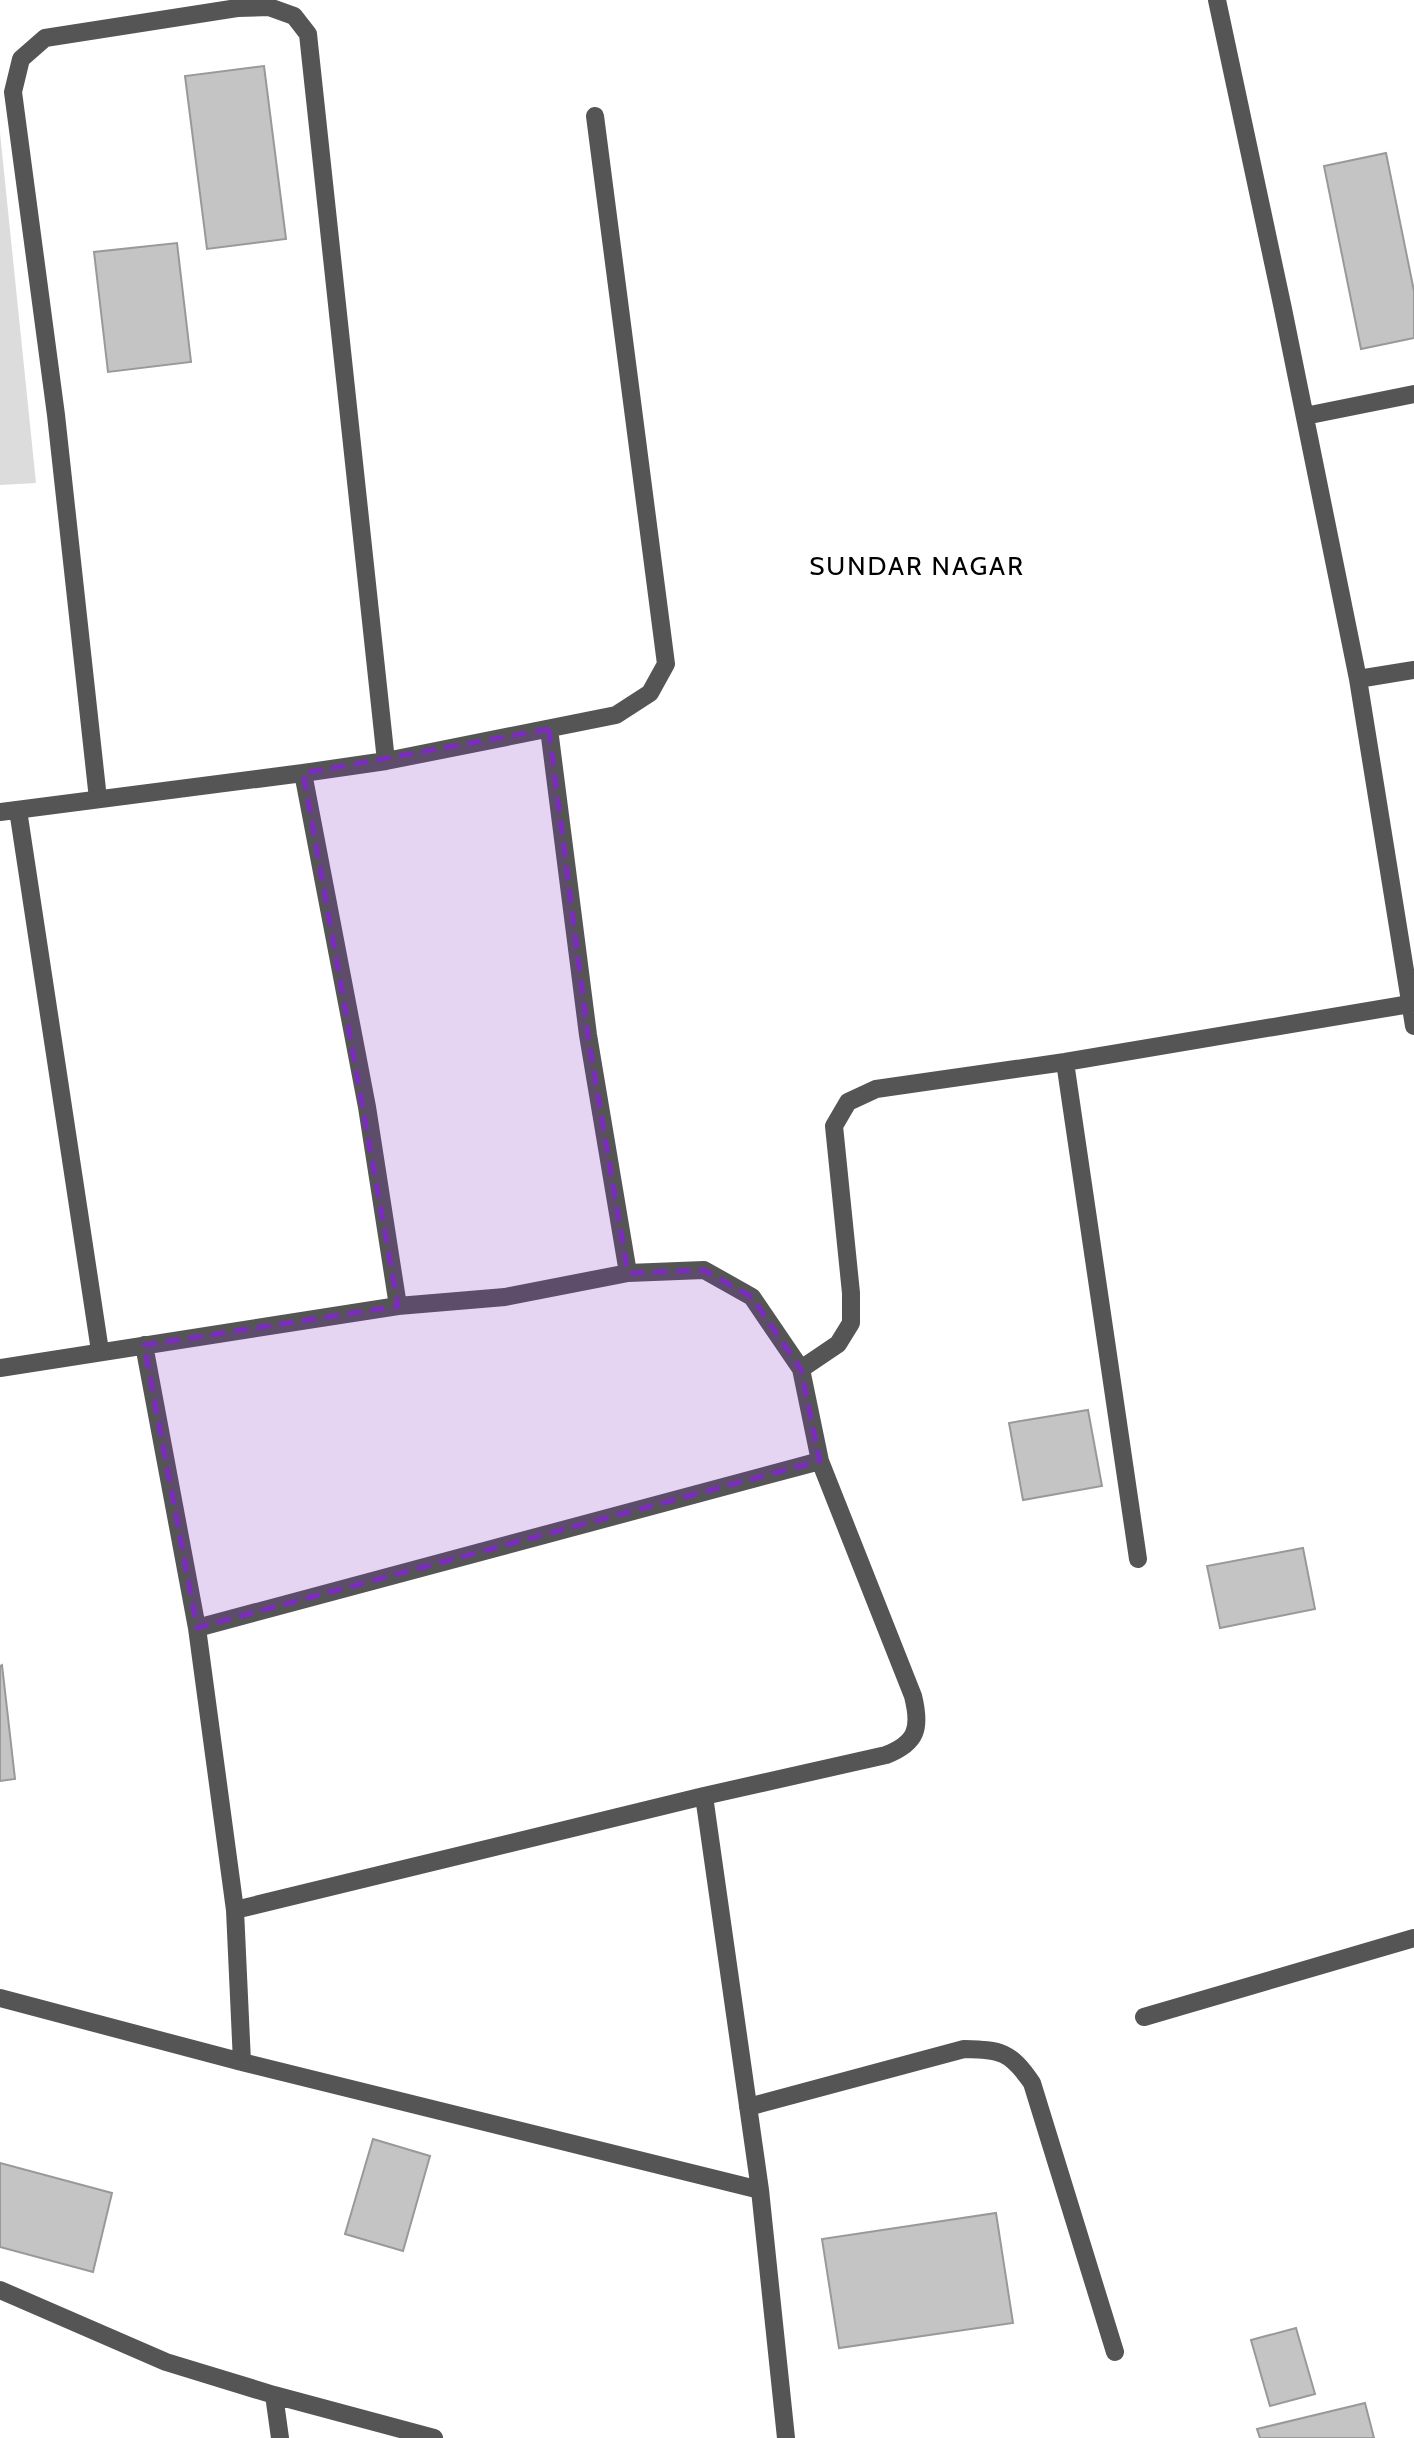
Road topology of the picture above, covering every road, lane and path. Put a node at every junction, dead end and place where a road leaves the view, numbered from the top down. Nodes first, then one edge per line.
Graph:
1 (1217, 0) edge
2 (596, 116) dead end
3 (1414, 394) edge
4 (1304, 416) junction
5 (1414, 670) edge
6 (1358, 679) junction
7 (549, 729) junction
8 (386, 761) junction
9 (303, 772) junction
10 (98, 799) junction
11 (9, 811) edge
12 (1409, 968) edge
13 (1410, 1004) junction
14 (1414, 1026) edge
15 (1065, 1062) junction
16 (628, 1273) junction
17 (398, 1306) junction
18 (144, 1345) junction
19 (100, 1351) junction
20 (0, 1368) edge
21 (801, 1369) junction
22 (820, 1461) junction
23 (1138, 1559) dead end
24 (197, 1628) junction
25 (704, 1796) junction
26 (235, 1910) junction
27 (1414, 1938) edge
28 (0, 1998) edge
29 (1144, 2017) dead end
30 (242, 2062) junction
31 (748, 2107) junction
32 (760, 2190) junction
33 (0, 2290) edge
34 (1115, 2352) dead end
35 (274, 2395) junction
36 (280, 2438) edge
37 (434, 2438) edge
38 (786, 2438) edge

1 - 4 street
2 - 7 street
3 - 4 street
4 - 6 street
5 - 6 street
6 - 12 street
7 - 8 street
7 - 16 street
8 - 9 street
8 - 10 street
9 - 10 street
9 - 17 street
10 - 11 street
11 - 19 street
12 - 13 street
13 - 14 street
13 - 15 street
15 - 21 street
15 - 23 street
16 - 17 street
16 - 21 street
17 - 18 street
18 - 19 street
18 - 24 street
19 - 20 street
21 - 22 street
22 - 24 street
22 - 25 street
24 - 26 street
25 - 26 street
25 - 31 street
26 - 30 street
27 - 29 street
28 - 30 street
30 - 32 street
31 - 32 street
31 - 34 street
32 - 38 street
33 - 35 street
35 - 36 street
35 - 37 street

